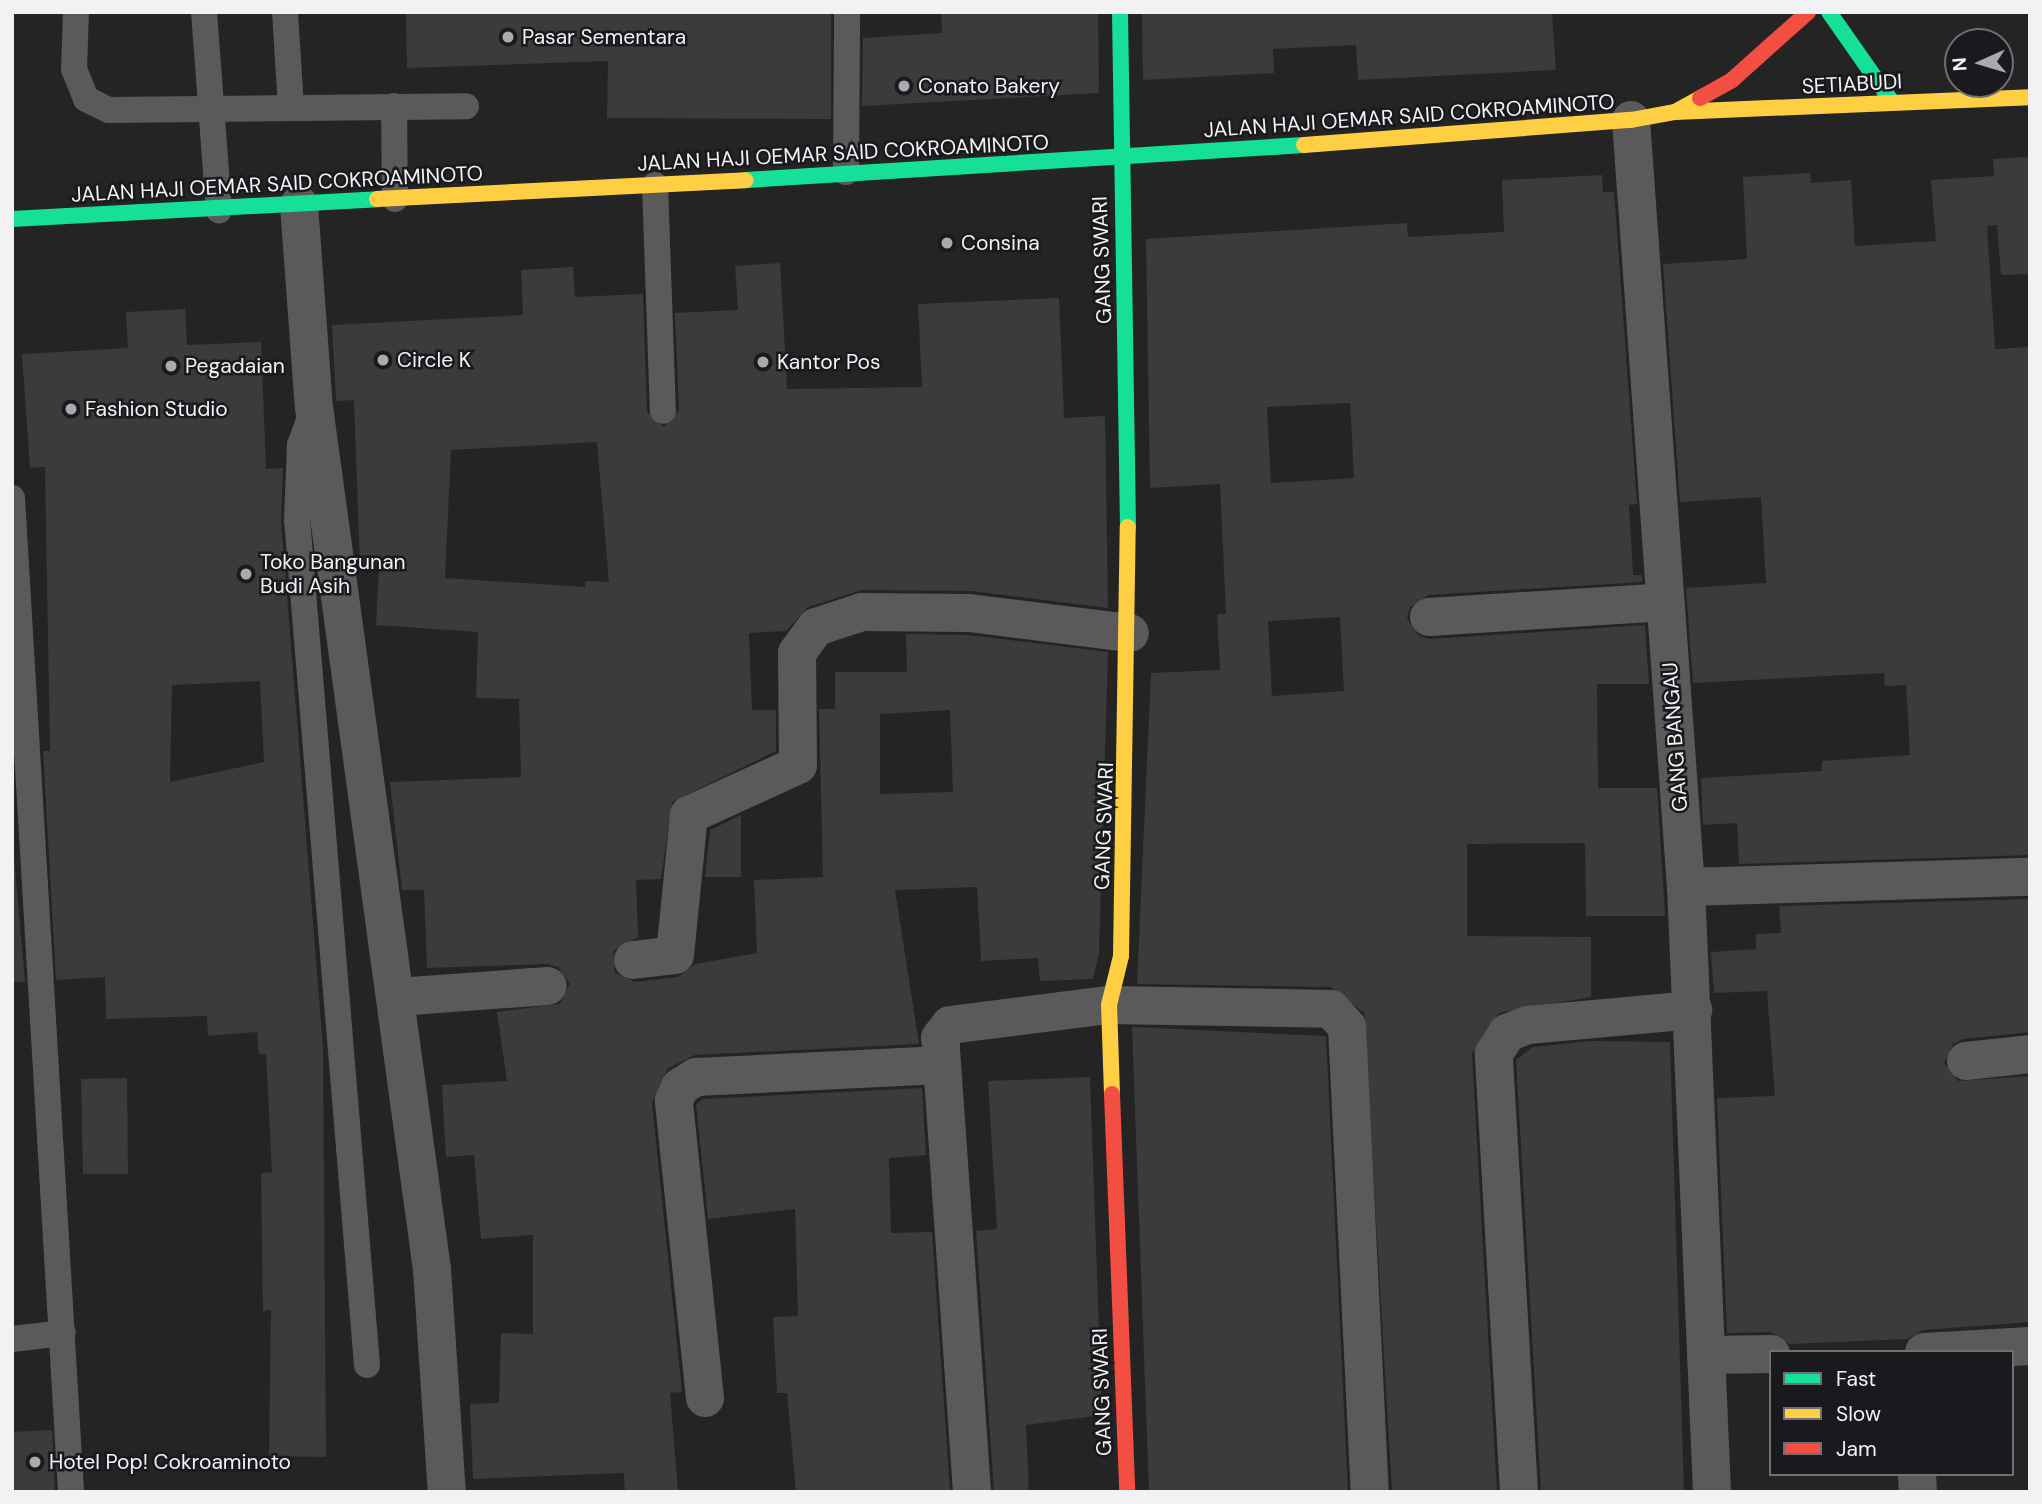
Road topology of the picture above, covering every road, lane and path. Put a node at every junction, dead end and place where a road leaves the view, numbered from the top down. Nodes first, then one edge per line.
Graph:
1 (76, 12) edge
2 (204, 12) edge
3 (285, 12) edge
4 (847, 12) edge
5 (1121, 12) edge
6 (1808, 12) edge
7 (1829, 12) edge
8 (2030, 97) edge
9 (1892, 102) junction
10 (210, 106) junction
11 (394, 106) junction
12 (466, 106) dead end
13 (291, 107) junction
14 (1675, 113) junction
15 (1631, 120) junction
16 (1119, 159) junction
17 (846, 172) junction
18 (655, 185) junction
19 (395, 199) junction
20 (299, 205) junction
21 (219, 210) junction
22 (12, 219) edge
23 (314, 407) junction
24 (663, 411) dead end
25 (12, 498) edge
26 (1666, 603) junction
27 (1429, 617) dead end
28 (1130, 633) junction
29 (2030, 877) edge
30 (1686, 887) junction
31 (633, 960) dead end
32 (548, 986) dead end
33 (397, 997) junction
34 (1109, 1005) junction
35 (1693, 1010) junction
36 (2030, 1054) edge
37 (1966, 1061) dead end
38 (942, 1065) junction
39 (64, 1333) junction
40 (12, 1339) edge
41 (2030, 1346) edge
42 (1959, 1350) edge
43 (1769, 1354) edge
44 (1711, 1355) junction
45 (367, 1365) dead end
46 (705, 1398) dead end
47 (71, 1492) edge
48 (447, 1492) edge
49 (972, 1492) edge
50 (1126, 1492) edge
51 (1370, 1492) edge
52 (1519, 1492) edge
53 (1712, 1492) edge

1 - 10 lane
2 - 10 lane
3 - 13 lane
4 - 17 lane
5 - 16 main road, GANG SWARI
6 - 14 main road
7 - 9 main road
8 - 9 main road, SETIABUDI
9 - 14 main road, SETIABUDI
10 - 13 lane
10 - 21 lane
11 - 12 lane
11 - 13 lane
11 - 19 lane
14 - 15 main road, JALAN HAJI OEMAR SAID COKROAMINOTO
15 - 16 main road, JALAN HAJI OEMAR SAID COKROAMINOTO
15 - 26 street, GANG BANGAU
16 - 17 main road, JALAN HAJI OEMAR SAID COKROAMINOTO
16 - 28 main road, GANG SWARI
17 - 18 main road, JALAN HAJI OEMAR SAID COKROAMINOTO
18 - 19 main road, JALAN HAJI OEMAR SAID COKROAMINOTO
18 - 24 lane
19 - 20 main road, JALAN HAJI OEMAR SAID COKROAMINOTO
20 - 21 main road, JALAN HAJI OEMAR SAID COKROAMINOTO
20 - 23 street
21 - 22 main road, JALAN HAJI OEMAR SAID COKROAMINOTO
23 - 33 street
23 - 45 lane
25 - 39 lane
26 - 27 street
26 - 30 street, GANG BANGAU
28 - 31 street
28 - 34 main road, GANG SWARI
29 - 30 street
30 - 35 street, GANG BANGAU
32 - 33 street
33 - 48 street
34 - 38 street
34 - 50 main road, GANG SWARI
34 - 51 street
35 - 44 street, GANG BANGAU
35 - 52 street
36 - 37 street
38 - 46 street
38 - 49 street
39 - 40 lane
39 - 47 lane
41 - 42 street
43 - 44 street
44 - 53 street, GANG BANGAU

